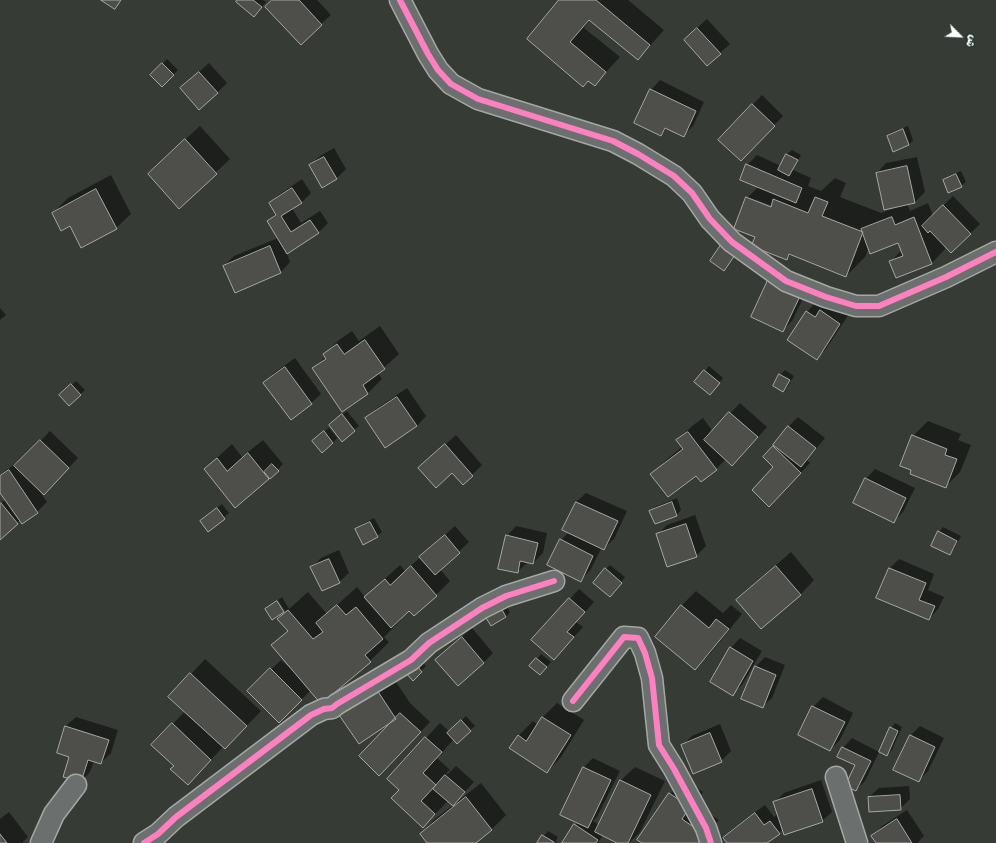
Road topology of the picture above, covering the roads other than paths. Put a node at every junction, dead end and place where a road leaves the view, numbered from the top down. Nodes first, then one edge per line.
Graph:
1 (400, 0) edge
2 (996, 252) edge
3 (554, 581) dead end
4 (573, 701) dead end
5 (836, 777) dead end
6 (76, 785) dead end
7 (41, 843) edge
8 (144, 843) edge
9 (711, 843) edge
10 (857, 843) edge

1 - 2 street
3 - 8 street
4 - 9 street
5 - 10 street
6 - 7 street

